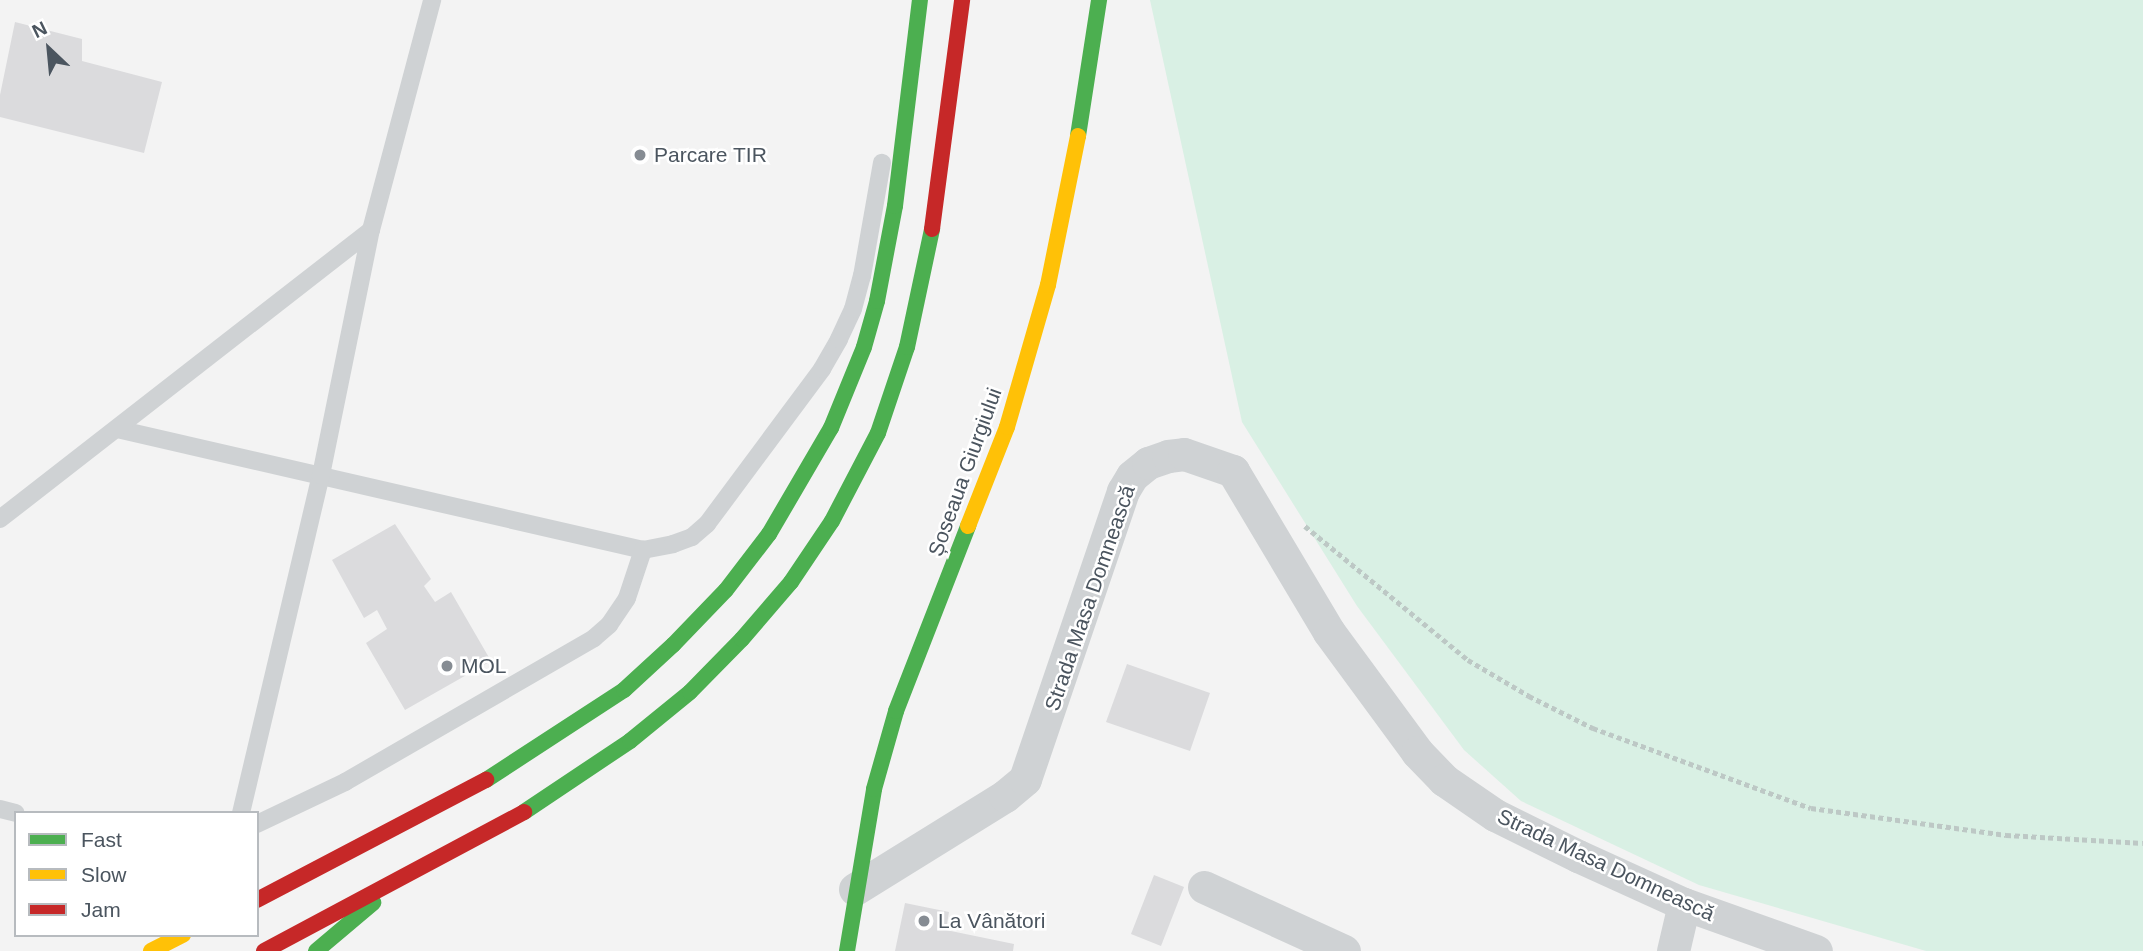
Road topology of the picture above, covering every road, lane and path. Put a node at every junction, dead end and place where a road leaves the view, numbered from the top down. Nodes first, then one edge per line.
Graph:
1 (432, 0) edge
2 (920, 0) edge
3 (962, 0) edge
4 (1099, 0) edge
5 (895, 55) dead end
6 (371, 230) junction
7 (117, 429) junction
8 (321, 475) junction
9 (0, 519) edge
10 (1296, 519) dead end
11 (643, 550) junction
12 (240, 811) edge
13 (259, 823) edge
14 (2143, 843) edge
15 (397, 884) junction
16 (1204, 887) dead end
17 (855, 889) junction
18 (259, 899) edge
19 (1684, 904) junction
20 (179, 937) edge
21 (150, 951) edge
22 (264, 951) edge
23 (316, 951) edge
24 (847, 951) edge
25 (1344, 951) edge
26 (1673, 951) edge
27 (1816, 951) edge

1 - 6 lane
2 - 18 main road
3 - 15 main road
4 - 17 main road, Șoseaua Giurgiului
5 - 11 lane
6 - 7 lane
6 - 8 lane
7 - 8 lane
7 - 9 lane
8 - 11 lane
8 - 12 lane
10 - 14 path
11 - 13 lane
15 - 22 main road
15 - 23 main road
16 - 25 street
17 - 19 street, Strada Masa Domnească
17 - 24 main road, Șoseaua Giurgiului
19 - 26 street
19 - 27 street, Strada Masa Domnească
20 - 21 main road

